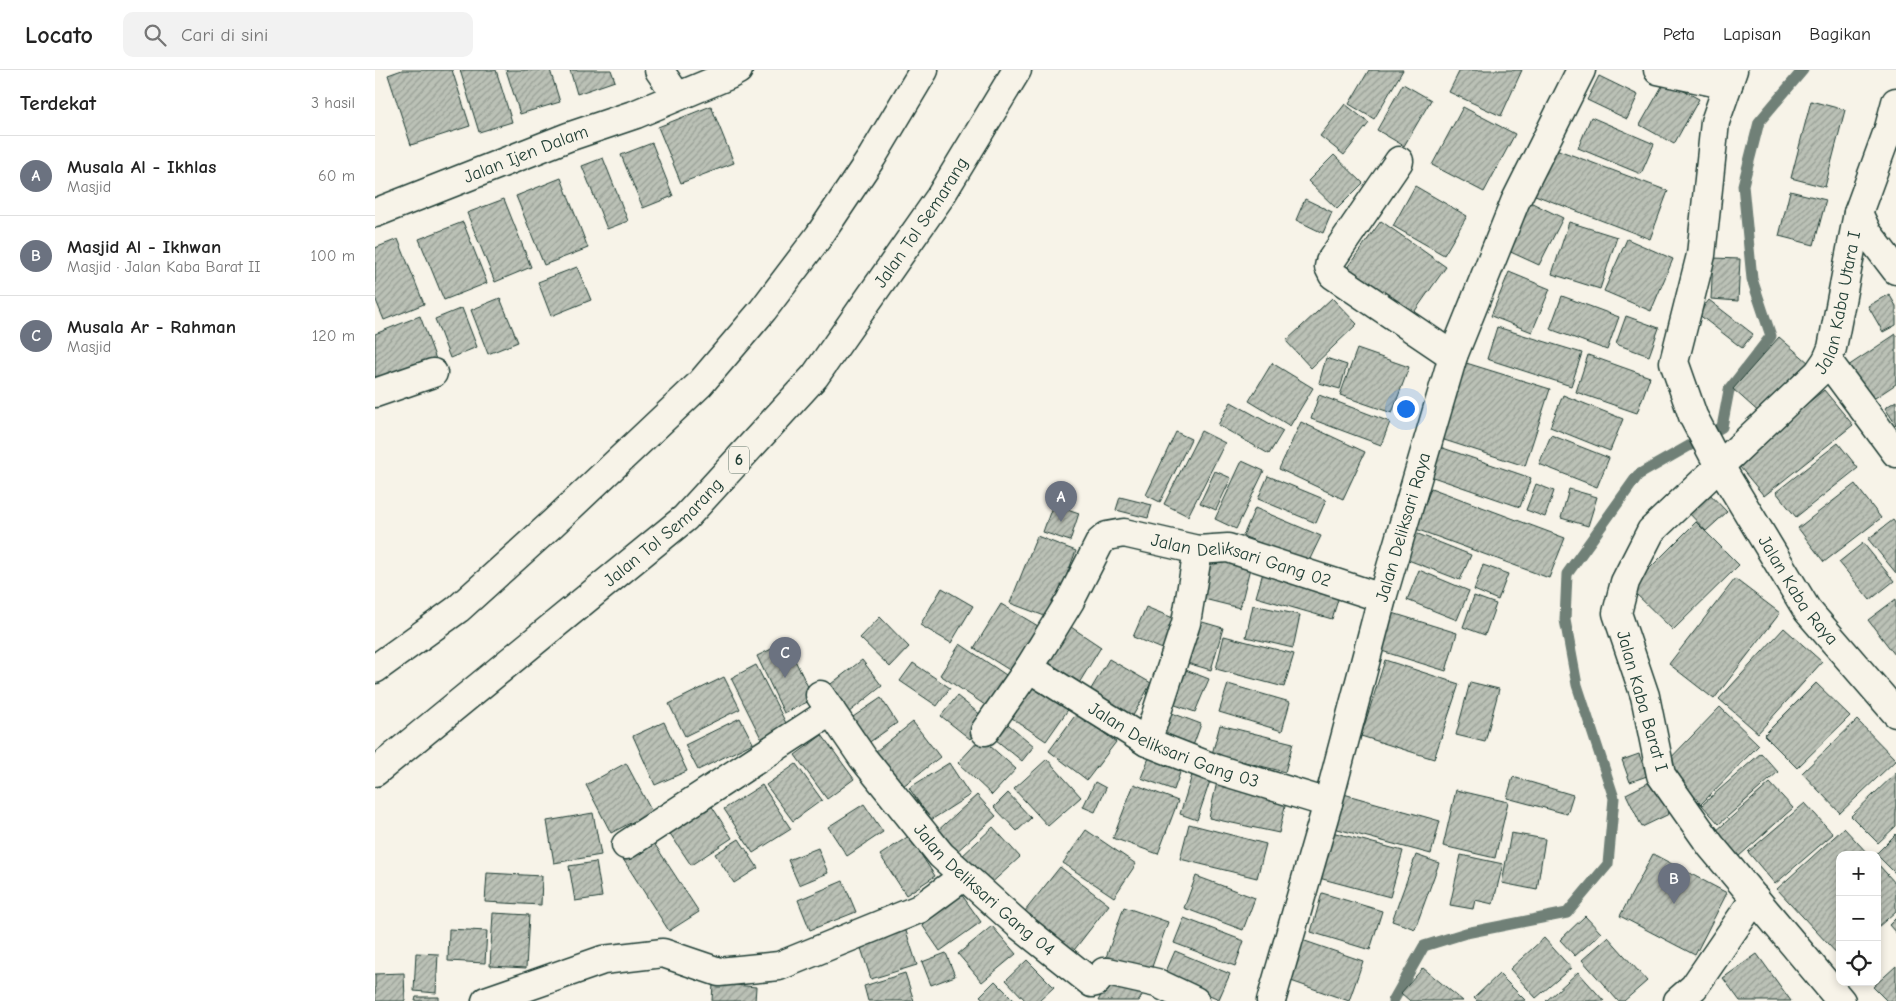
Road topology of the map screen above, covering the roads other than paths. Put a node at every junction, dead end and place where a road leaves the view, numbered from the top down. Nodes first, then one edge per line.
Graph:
1 (659, 70) edge
2 (738, 70) edge
3 (924, 70) edge
4 (1017, 70) edge
5 (1581, 70) edge
6 (1658, 70) edge
7 (1730, 78) edge
8 (677, 96) junction
9 (1896, 102) edge
10 (1399, 161) dead end
11 (375, 213) edge
12 (1858, 213) junction
13 (1896, 270) edge
14 (1453, 356) junction
15 (1827, 360) junction
16 (433, 373) dead end
17 (375, 393) edge
18 (1896, 453) edge
19 (1718, 462) junction
20 (1198, 550) junction
21 (1382, 598) junction
22 (1029, 668) junction
23 (375, 669) edge
24 (1896, 713) edge
25 (985, 730) dead end
26 (1147, 742) junction
27 (375, 772) edge
28 (1328, 803) junction
29 (626, 845) dead end
30 (964, 876) junction
31 (1755, 898) junction
32 (486, 1001) edge
33 (1195, 1001) edge
34 (1271, 1001) edge
35 (1678, 1001) edge
36 (1841, 1001) edge

1 - 8 main road
2 - 8 main road, Jalan Ijen Dalam
3 - 23 main road
4 - 27 main road, Jalan Tol Semarang / 6
5 - 14 main road, Jalan Deliksari Raya
6 - 7 main road
7 - 19 main road, Jalan Kaba Raya
8 - 11 main road, Jalan Ijen Dalam
9 - 12 main road, Jalan Kaba Utara I
10 - 14 main road
12 - 13 main road
12 - 15 main road, Jalan Kaba Utara I
14 - 21 main road, Jalan Deliksari Raya
15 - 18 main road
15 - 19 main road, Jalan Kaba Utara I
16 - 17 main road
19 - 24 main road, Jalan Kaba Raya
19 - 31 main road, Jalan Kaba Barat I
20 - 21 main road, Jalan Deliksari Gang 02
20 - 22 main road, Jalan Deliksari Gang 02
20 - 26 main road
21 - 28 main road, Jalan Deliksari Raya
22 - 25 main road
22 - 26 main road, Jalan Deliksari Gang 03
26 - 28 main road, Jalan Deliksari Gang 03
28 - 34 main road, Jalan Deliksari Raya
29 - 30 main road, Jalan Deliksari Gang 04
30 - 32 main road
30 - 33 main road, Jalan Deliksari Gang 04
31 - 35 main road
31 - 36 main road, Jalan Kaba Barat I

